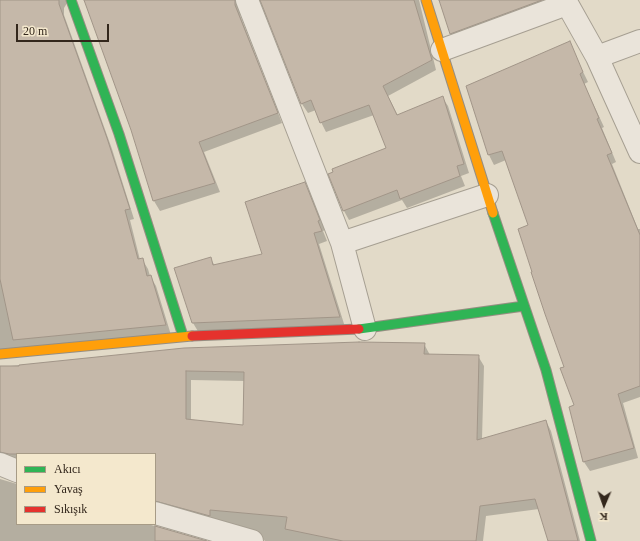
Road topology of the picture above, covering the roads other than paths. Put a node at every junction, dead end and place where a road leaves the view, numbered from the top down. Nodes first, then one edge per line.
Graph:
1 (71, 0) edge
2 (247, 0) edge
3 (426, 0) edge
4 (566, 2) edge
5 (640, 41) edge
6 (442, 50) junction
7 (596, 57) junction
8 (640, 152) edge
9 (487, 195) junction
10 (342, 243) junction
11 (524, 306) junction
12 (365, 329) junction
13 (183, 336) junction
14 (1, 351) edge
15 (0, 464) edge
16 (16, 471) edge
17 (156, 513) edge
18 (252, 541) edge
19 (591, 541) edge

1 - 13 street
2 - 10 street
3 - 6 street
4 - 6 street
4 - 7 street
5 - 7 street
6 - 9 street
7 - 8 street
9 - 10 street
9 - 11 street
10 - 12 street
11 - 12 street
11 - 19 street
12 - 13 street
13 - 14 street
15 - 16 street
17 - 18 street

